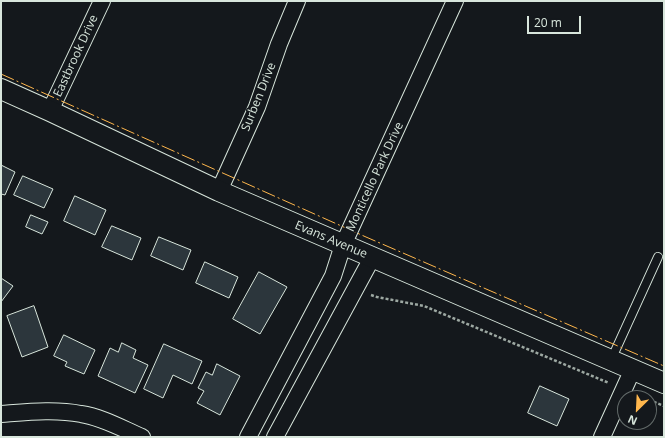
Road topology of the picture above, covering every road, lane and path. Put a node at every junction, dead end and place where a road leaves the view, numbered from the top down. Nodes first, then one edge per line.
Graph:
1 (102, 1) edge
2 (297, 1) edge
3 (455, 1) edge
4 (1, 89) edge
5 (50, 111) junction
6 (219, 191) junction
7 (343, 245) junction
8 (658, 257) dead end
9 (372, 258) junction
10 (356, 288) junction
11 (611, 360) junction
12 (633, 369) junction
13 (610, 383) dead end
14 (664, 383) edge
15 (1, 414) edge
16 (142, 437) edge
17 (248, 437) edge
18 (275, 437) edge
19 (602, 437) edge

1 - 5 street, Eastbrook Drive
2 - 6 street, Surben Drive
3 - 7 street, Monticello Park Drive
4 - 5 street, Evans Avenue
5 - 6 street, Evans Avenue
6 - 7 street, Evans Avenue
7 - 9 street, Evans Avenue
7 - 17 street, Monticello Park Drive
8 - 11 lane
9 - 10 street
9 - 11 street, Evans Avenue
10 - 13 path
10 - 18 street
11 - 12 street, Evans Avenue
12 - 14 street, Evans Avenue
12 - 19 street
15 - 16 street

